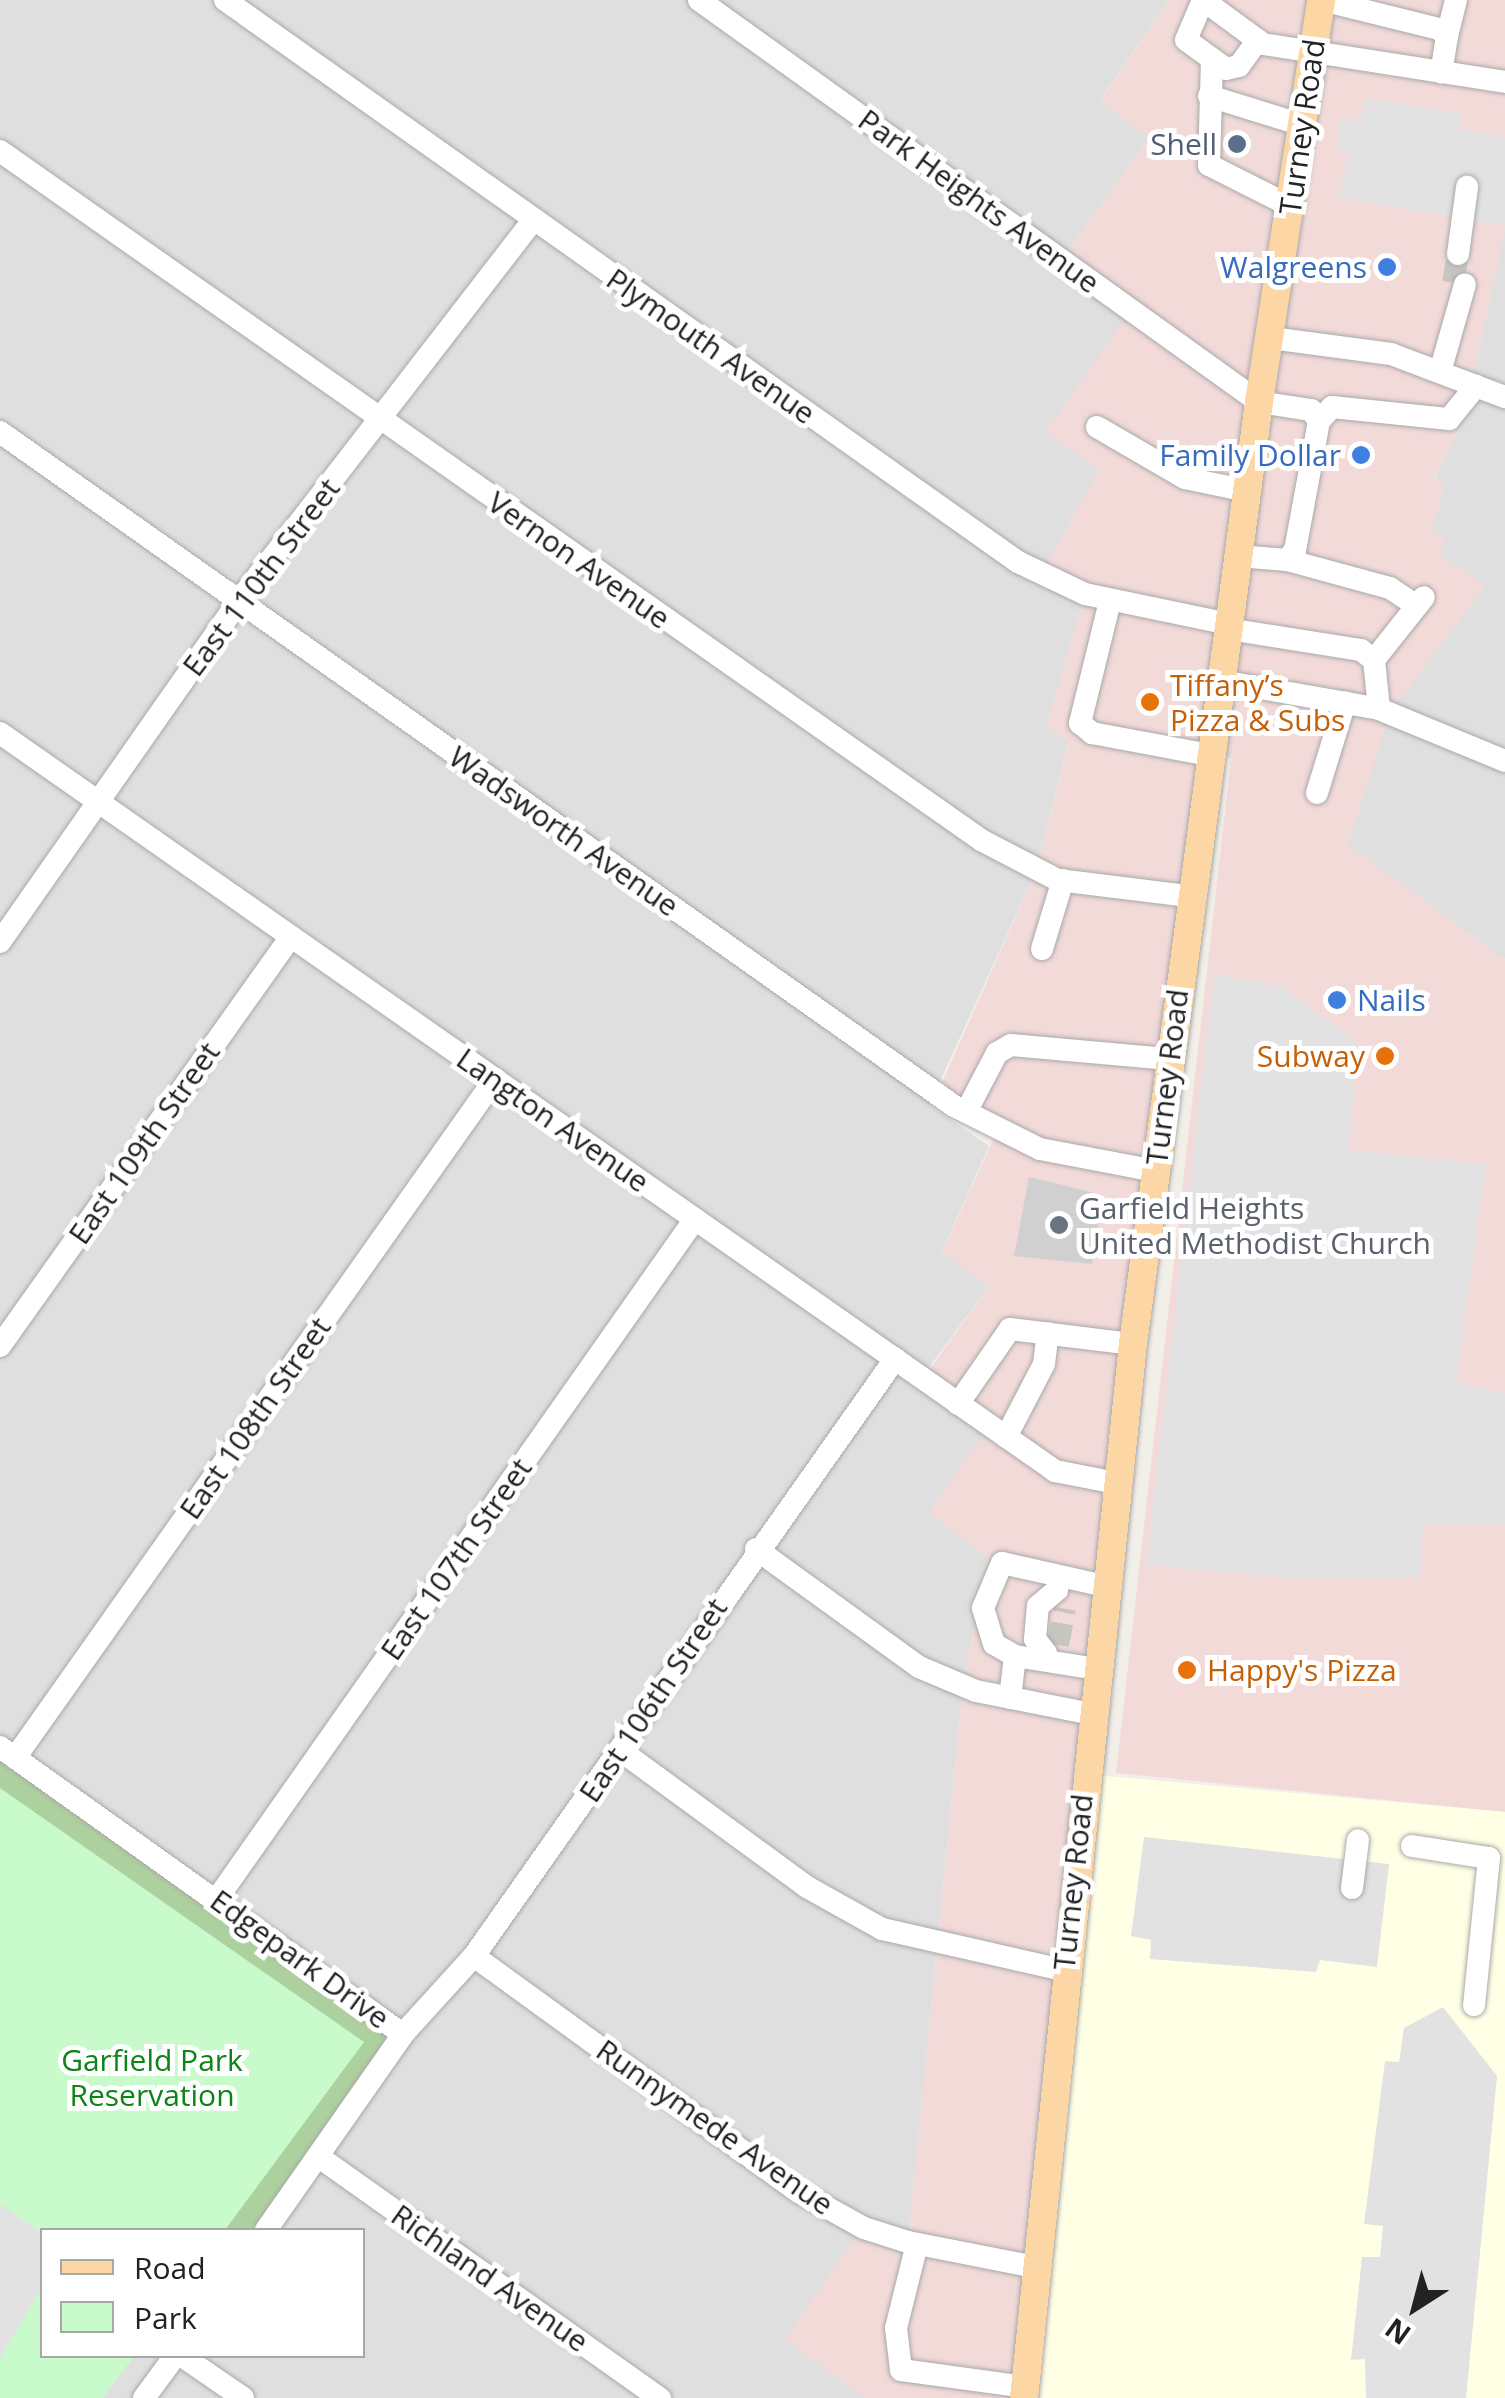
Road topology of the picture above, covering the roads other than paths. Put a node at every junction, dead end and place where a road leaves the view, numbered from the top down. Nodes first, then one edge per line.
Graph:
1 (225, 0) edge
2 (700, 0) edge
3 (1203, 0) edge
4 (1321, 0) edge
5 (1456, 0) edge
6 (1373, 6) edge
7 (1447, 36) junction
8 (1258, 40) junction
9 (1312, 56) junction
10 (1212, 59) junction
11 (1441, 73) junction
12 (1505, 82) edge
13 (1209, 96) junction
14 (1302, 125) junction
15 (0, 151) edge
16 (1473, 188) dead end
17 (1290, 206) junction
18 (533, 220) junction
19 (1463, 255) tunnel mouth
20 (1459, 283) tunnel mouth
21 (1271, 338) junction
22 (1435, 370) junction
23 (1476, 386) junction
24 (1505, 396) edge
25 (1258, 402) junction
26 (1319, 421) junction
27 (381, 422) junction
28 (1097, 427) dead end
29 (0, 432) edge
30 (1246, 491) junction
31 (1238, 556) junction
32 (1287, 560) junction
33 (1110, 601) junction
34 (238, 602) junction
35 (1228, 626) junction
36 (1374, 660) junction
37 (1221, 681) junction
38 (1345, 702) junction
39 (1379, 709) junction
40 (0, 733) edge
41 (1210, 754) junction
42 (1505, 762) edge
43 (1316, 793) dead end
44 (96, 805) junction
45 (1063, 880) junction
46 (1190, 896) junction
47 (289, 939) junction
48 (0, 942) edge
49 (1042, 949) dead end
50 (1169, 1059) junction
51 (495, 1079) junction
52 (966, 1112) junction
53 (1155, 1171) junction
54 (695, 1219) junction
55 (1048, 1333) junction
56 (1133, 1344) junction
57 (0, 1346) edge
58 (895, 1359) junction
59 (958, 1404) junction
60 (1006, 1437) junction
61 (1116, 1483) junction
62 (756, 1549) junction
63 (1104, 1586) junction
64 (1060, 1592) junction
65 (1050, 1653) junction
66 (1015, 1656) junction
67 (1096, 1669) junction
68 (1010, 1698) junction
69 (1092, 1714) junction
70 (620, 1750) junction
71 (8, 1753) edge
72 (1358, 1840) dead end
73 (1412, 1846) dead end
74 (1352, 1888) dead end
75 (217, 1899) junction
76 (474, 1956) junction
77 (1063, 1970) junction
78 (1474, 2005) dead end
79 (403, 2034) junction
80 (319, 2157) junction
81 (267, 2228) edge
82 (917, 2244) junction
83 (1035, 2267) junction
84 (177, 2358) edge
85 (182, 2358) edge
86 (1024, 2393) edge
87 (144, 2398) edge
88 (242, 2398) edge
89 (660, 2398) edge

1 - 18 street, Plymouth Avenue
2 - 25 street, Park Heights Avenue
3 - 8 street
3 - 10 street
4 - 6 street
4 - 9 main road, Turney Road
5 - 7 street
6 - 7 street
7 - 11 street
8 - 9 street
8 - 10 street
9 - 11 street
9 - 14 main road, Turney Road
10 - 13 street
11 - 12 street
13 - 14 street
13 - 17 street
14 - 17 main road, Turney Road
15 - 27 street, Vernon Avenue
16 - 19 street
17 - 21 main road, Turney Road
18 - 27 street, East 110th Street
18 - 33 street, Plymouth Avenue
20 - 22 street
21 - 22 street
21 - 25 main road, Turney Road
22 - 23 street
23 - 24 street
23 - 26 street
25 - 26 street
25 - 30 main road, Turney Road
26 - 32 street
27 - 34 street, East 110th Street
27 - 45 street, Vernon Avenue
28 - 30 street
29 - 34 street, Wadsworth Avenue
30 - 31 main road, Turney Road
31 - 32 street
31 - 35 main road, Turney Road
32 - 36 street
33 - 35 street, Plymouth Avenue
33 - 41 street
34 - 44 street, East 110th Street
34 - 52 street, Wadsworth Avenue
35 - 36 street, Plymouth Avenue
35 - 37 main road, Turney Road
36 - 39 street
37 - 38 street
37 - 41 main road, Turney Road
38 - 39 street
38 - 43 street
39 - 42 street
40 - 44 street, Langton Avenue
41 - 46 main road, Turney Road
44 - 47 street, Langton Avenue
44 - 48 street, East 110th Street
45 - 46 street, Vernon Avenue
45 - 49 street
46 - 50 main road, Turney Road
47 - 51 street, Langton Avenue
47 - 57 street, East 109th Street
50 - 52 street
50 - 53 main road, Turney Road
51 - 54 street, Langton Avenue
51 - 71 street, East 108th Street
52 - 53 street, Wadsworth Avenue
53 - 56 main road, Turney Road
54 - 58 street, Langton Avenue
54 - 75 street, East 107th Street
55 - 56 street
55 - 59 street
55 - 60 street
56 - 61 main road, Turney Road
58 - 59 street, Langton Avenue
58 - 62 street, East 106th Street
59 - 60 street, Langton Avenue
60 - 61 street, Langton Avenue
61 - 63 main road, Turney Road
62 - 68 street
62 - 70 street, East 106th Street
63 - 64 street
63 - 67 main road, Turney Road
64 - 65 street
64 - 66 street
65 - 66 street
65 - 67 street
66 - 68 street
67 - 69 main road, Turney Road
68 - 69 street
69 - 77 main road, Turney Road
70 - 76 street, East 106th Street
70 - 77 street
71 - 75 street, Edgepark Drive
72 - 74 street
73 - 78 street
75 - 79 street, Edgepark Drive
76 - 79 street, East 106th Street
76 - 82 street, Runnymede Avenue
77 - 83 main road, Turney Road
79 - 80 street, Edgepark Drive
80 - 81 street, Edgepark Drive
80 - 89 street, Richland Avenue
82 - 83 street, Runnymede Avenue
82 - 86 street
83 - 86 main road, Turney Road
84 - 87 street
85 - 88 street

